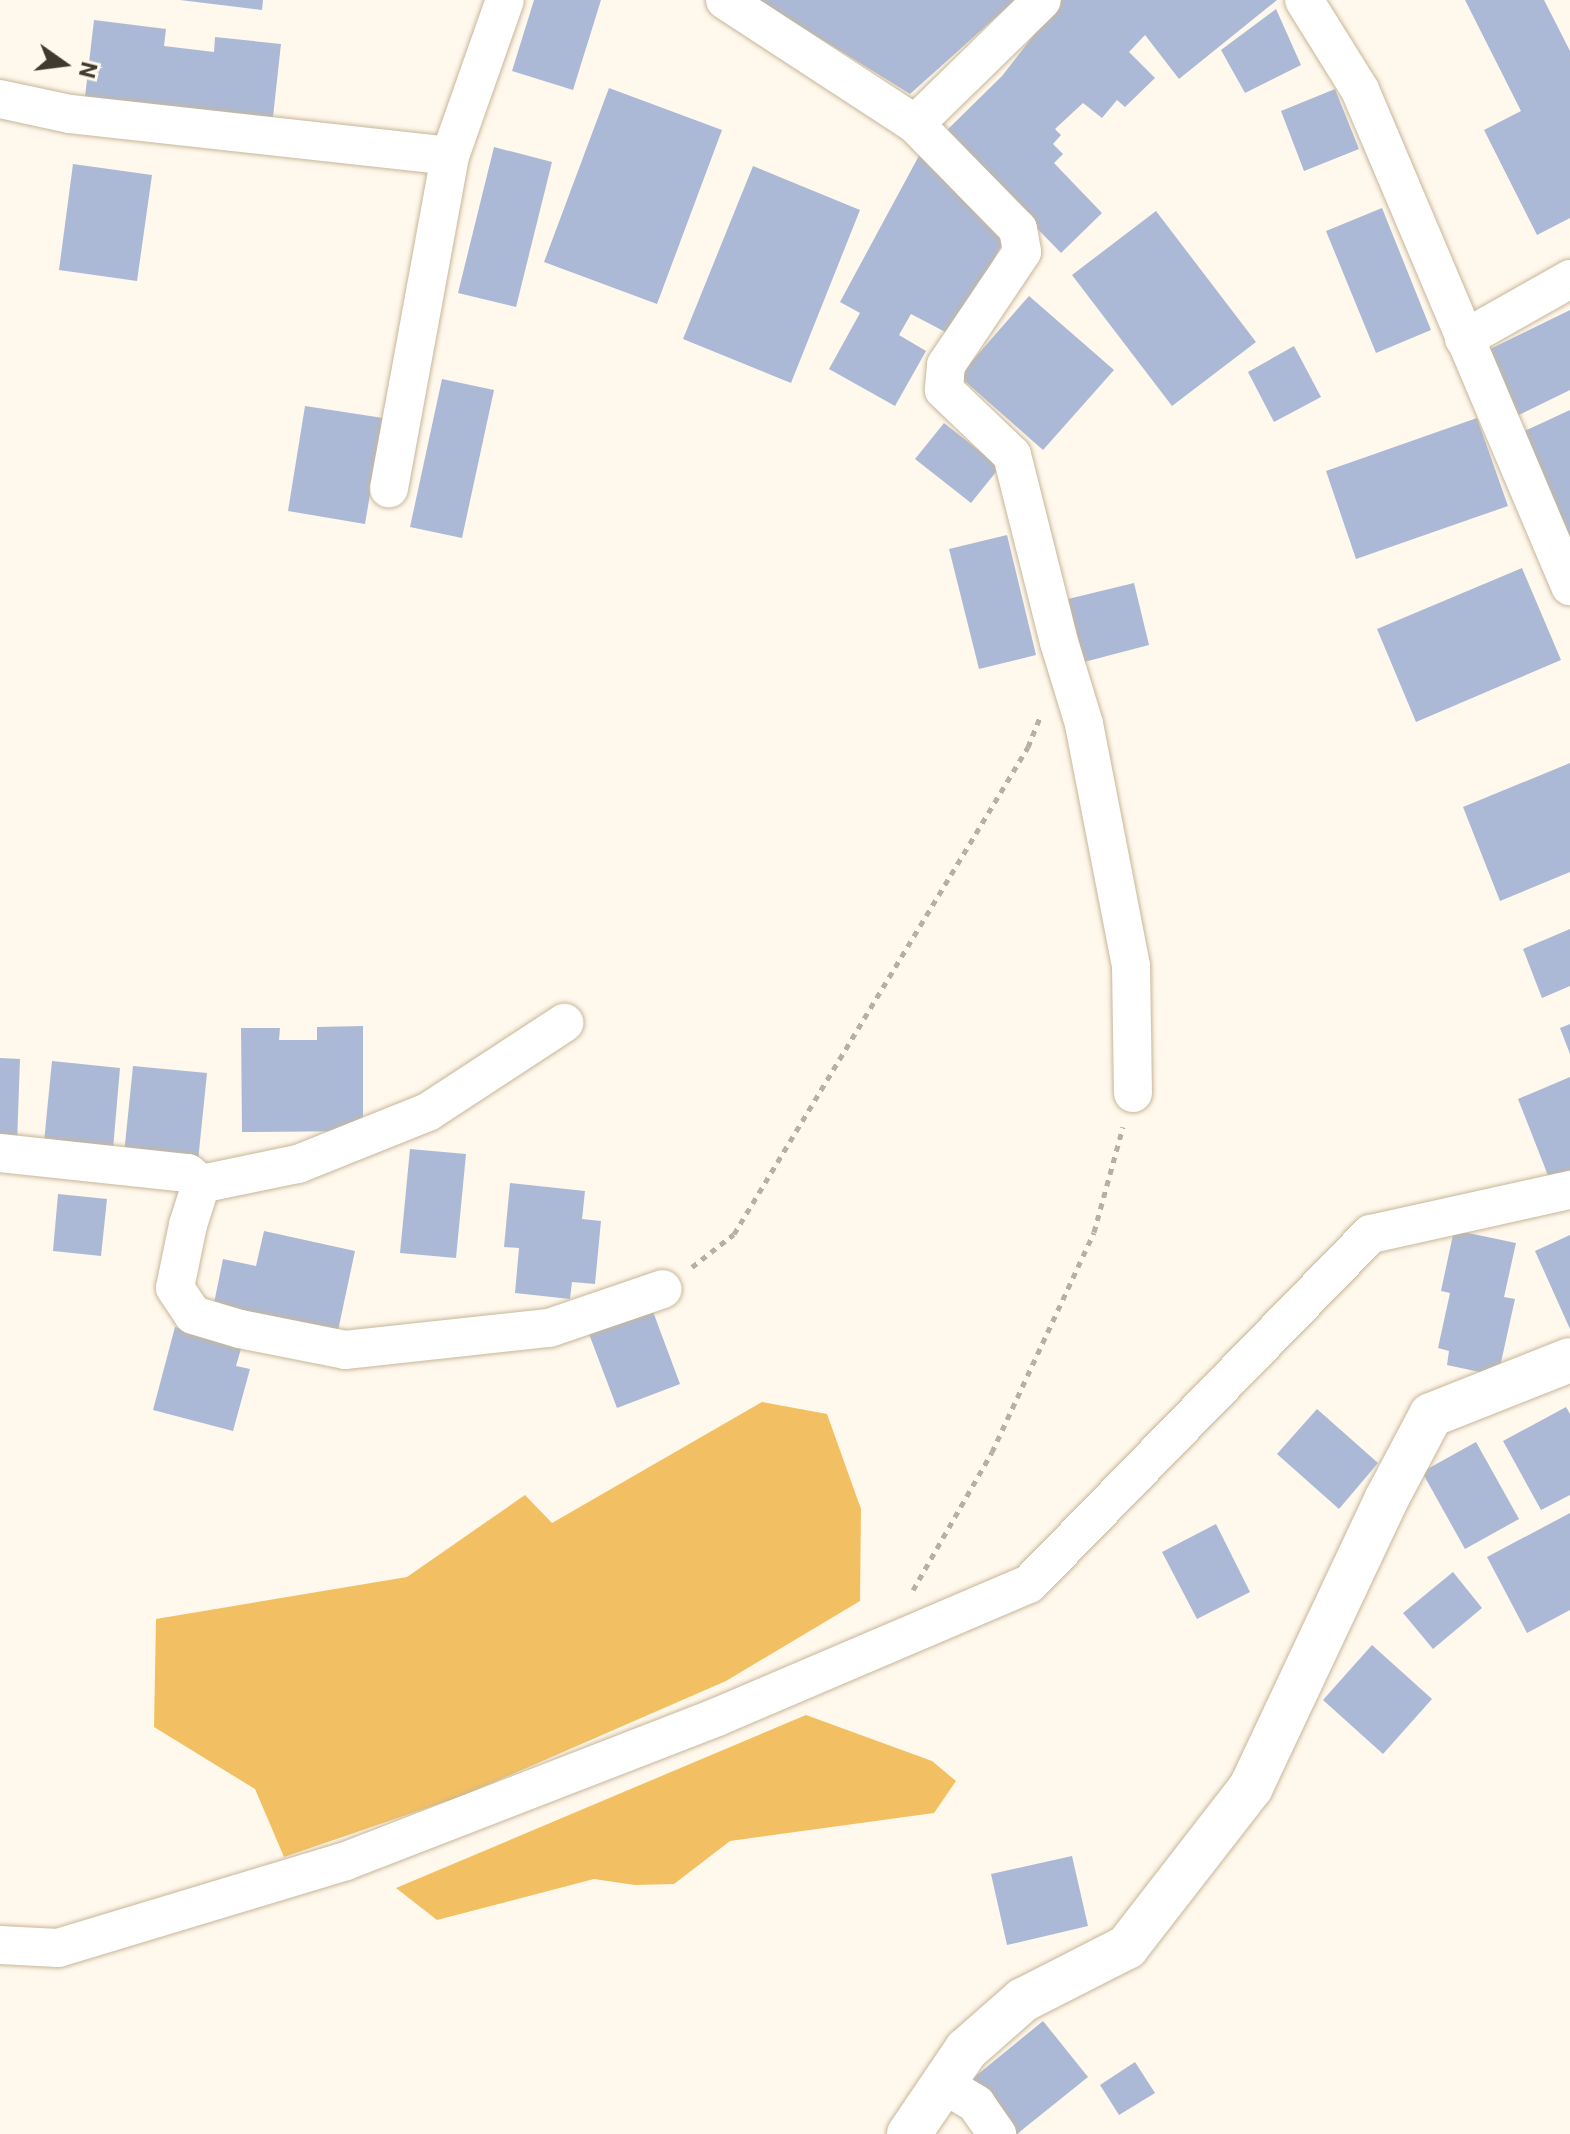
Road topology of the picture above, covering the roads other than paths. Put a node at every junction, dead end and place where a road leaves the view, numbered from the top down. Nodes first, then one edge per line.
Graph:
1 (505, 0) edge
2 (725, 0) edge
3 (1042, 0) edge
4 (1304, 0) edge
5 (0, 99) edge
6 (915, 124) junction
7 (450, 156) junction
8 (1570, 279) edge
9 (1464, 339) junction
10 (389, 488) dead end
11 (1570, 586) edge
12 (564, 1023) dead end
13 (1133, 1093) road end
14 (0, 1153) edge
15 (201, 1184) junction
16 (1570, 1190) edge
17 (663, 1289) road end
18 (1570, 1360) edge
19 (0, 1945) edge
20 (943, 2084) junction
21 (909, 2134) edge
22 (997, 2134) edge

1 - 7 street
2 - 6 street
3 - 6 street
4 - 9 street
5 - 7 street
6 - 13 street
7 - 10 street
8 - 9 street
9 - 11 street
12 - 15 street
14 - 15 street
15 - 17 street
16 - 19 street
18 - 20 street
20 - 21 street
20 - 22 street

